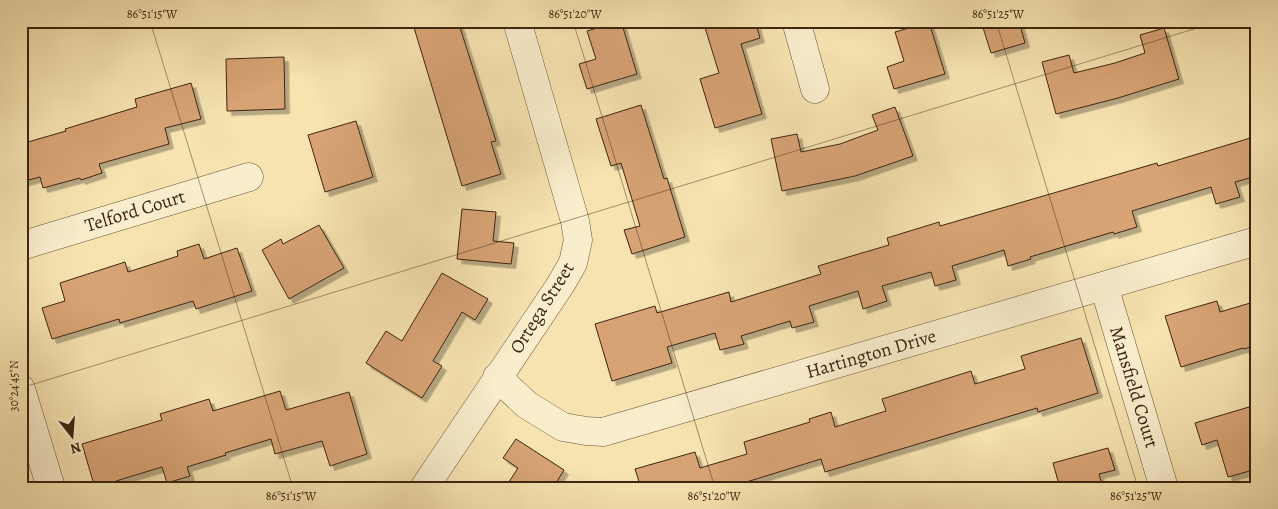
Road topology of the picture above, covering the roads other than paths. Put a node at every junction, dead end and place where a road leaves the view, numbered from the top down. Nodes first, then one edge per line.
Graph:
1 (517, 21) edge
2 (796, 21) edge
3 (815, 89) dead end
4 (249, 177) dead end
5 (1257, 241) edge
6 (21, 246) edge
7 (1104, 286) junction
8 (497, 378) junction
9 (21, 389) edge
10 (51, 488) edge
11 (424, 488) edge
12 (1164, 488) edge

1 - 8 street, Ortega Street
2 - 3 street
4 - 6 street, Telford Court
5 - 7 street, Hartington Drive
7 - 8 street, Hartington Drive
7 - 12 street, Mansfield Court
8 - 11 street, Ortega Street
9 - 10 street

